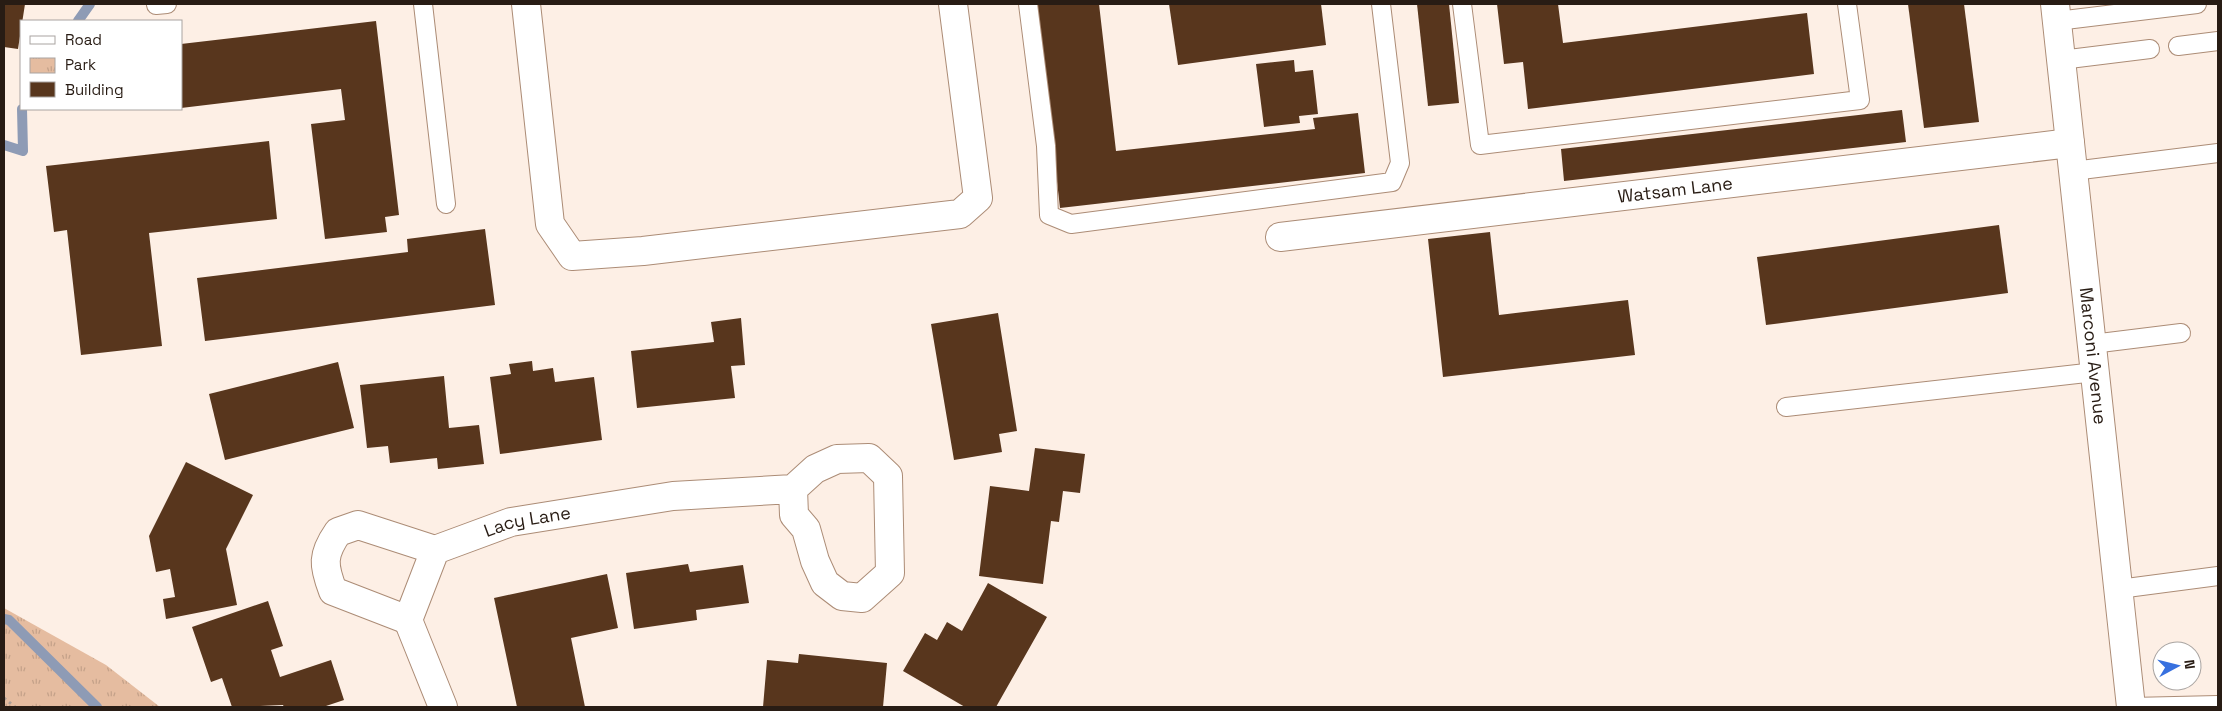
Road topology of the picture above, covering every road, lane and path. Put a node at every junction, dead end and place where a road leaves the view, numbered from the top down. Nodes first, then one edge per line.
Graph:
1 (423, 4) edge
2 (526, 4) edge
3 (953, 4) edge
4 (1028, 4) edge
5 (1380, 4) edge
6 (1462, 4) edge
7 (1847, 4) edge
8 (2197, 4) edge
9 (2056, 12) edge
10 (2218, 41) edge
11 (2178, 46) dead end
12 (2150, 49) dead end
13 (2061, 60) junction
14 (2070, 143) junction
15 (2218, 153) edge
16 (2073, 171) junction
17 (446, 204) dead end
18 (1280, 237) dead end
19 (2181, 333) dead end
20 (2092, 344) junction
21 (2095, 372) junction
22 (1786, 406) dead end
23 (793, 489) junction
24 (435, 550) junction
25 (2218, 576) edge
26 (2119, 589) junction
27 (408, 620) junction
28 (4, 698) edge
29 (2218, 706) edge
30 (15, 707) edge
31 (443, 707) edge
32 (2130, 707) edge

1 - 17 lane
2 - 3 street
4 - 5 lane
6 - 7 lane
8 - 9 lane
9 - 13 street, Marconi Avenue
10 - 11 lane
12 - 13 lane
13 - 14 street, Marconi Avenue
14 - 16 street, Marconi Avenue
14 - 18 street, Watsam Lane
15 - 16 lane
16 - 20 street, Marconi Avenue
19 - 20 lane
20 - 21 street, Marconi Avenue
21 - 22 lane
21 - 26 street, Marconi Avenue
23 - 23 street
23 - 24 street, Lacy Lane
24 - 27 street
24 - 27 street
25 - 26 lane
26 - 32 street, Marconi Avenue
27 - 31 street
28 - 30 path
29 - 32 lane

